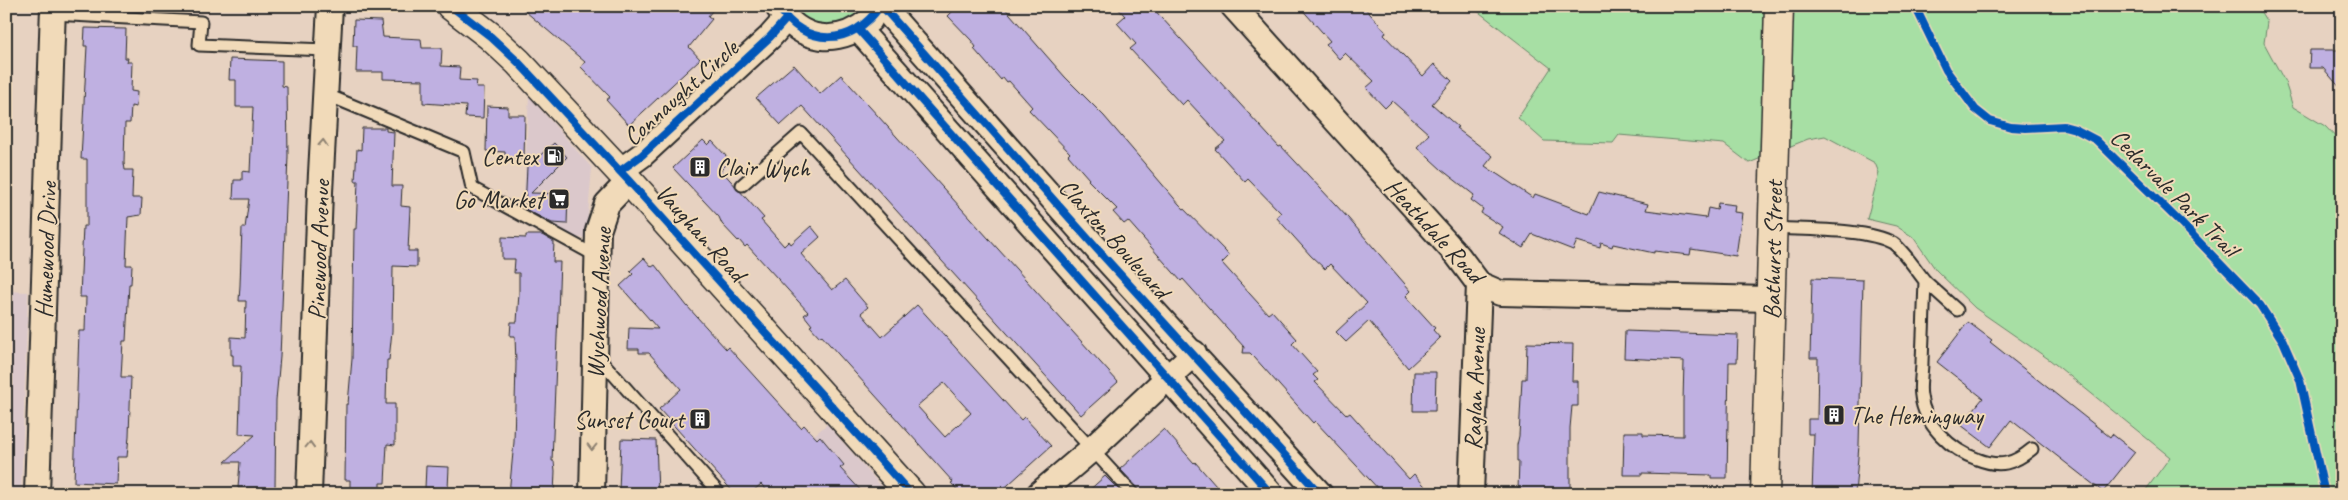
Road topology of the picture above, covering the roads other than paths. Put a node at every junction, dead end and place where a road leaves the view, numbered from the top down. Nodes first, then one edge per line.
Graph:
1 (330, 6) edge
2 (451, 6) edge
3 (881, 6) edge
4 (1233, 6) edge
5 (1779, 6) edge
6 (53, 10) edge
7 (782, 13) edge
8 (859, 30) junction
9 (327, 50) junction
10 (325, 94) junction
11 (624, 176) junction
12 (742, 184) dead end
13 (1772, 228) junction
14 (598, 257) junction
15 (1925, 282) junction
16 (1479, 284) junction
17 (1771, 299) junction
18 (1957, 310) dead end
19 (594, 353) junction
20 (1194, 353) junction
21 (1166, 378) junction
22 (1092, 449) junction
23 (2032, 449) dead end
24 (37, 494) edge
25 (309, 494) edge
26 (592, 494) edge
27 (720, 494) edge
28 (911, 494) edge
29 (1040, 494) edge
30 (1133, 494) edge
31 (1271, 494) edge
32 (1320, 494) edge
33 (1471, 494) edge
34 (1765, 494) edge

1 - 9 street, Pinewood Avenue
2 - 11 street, Vaughan Road
3 - 8 street, Connaught Circle
3 - 20 street, Claxton Boulevard
4 - 16 street, Heathdale Road
5 - 13 street, Bathurst Street
6 - 9 lane
6 - 24 street, Humewood Drive
7 - 8 street, Connaught Circle
7 - 11 street, Connaught Circle
8 - 21 street, Claxton Boulevard
9 - 10 street, Pinewood Avenue
10 - 14 lane
25 -> 10 street, Pinewood Avenue
11 - 14 street, Wychwood Avenue
11 - 28 street, Vaughan Road
12 - 22 lane
13 - 15 lane
13 - 17 street, Bathurst Street
14 - 19 street, Wychwood Avenue
15 - 18 lane
15 - 23 lane
16 - 17 street, Heathdale Road
16 - 33 street, Raglan Avenue
17 - 34 street, Bathurst Street
19 -> 26 street, Wychwood Avenue
19 - 27 lane
20 - 21 street
20 - 32 street, Claxton Boulevard
21 - 22 street
21 - 31 street, Claxton Boulevard
22 - 29 street
22 - 30 lane

